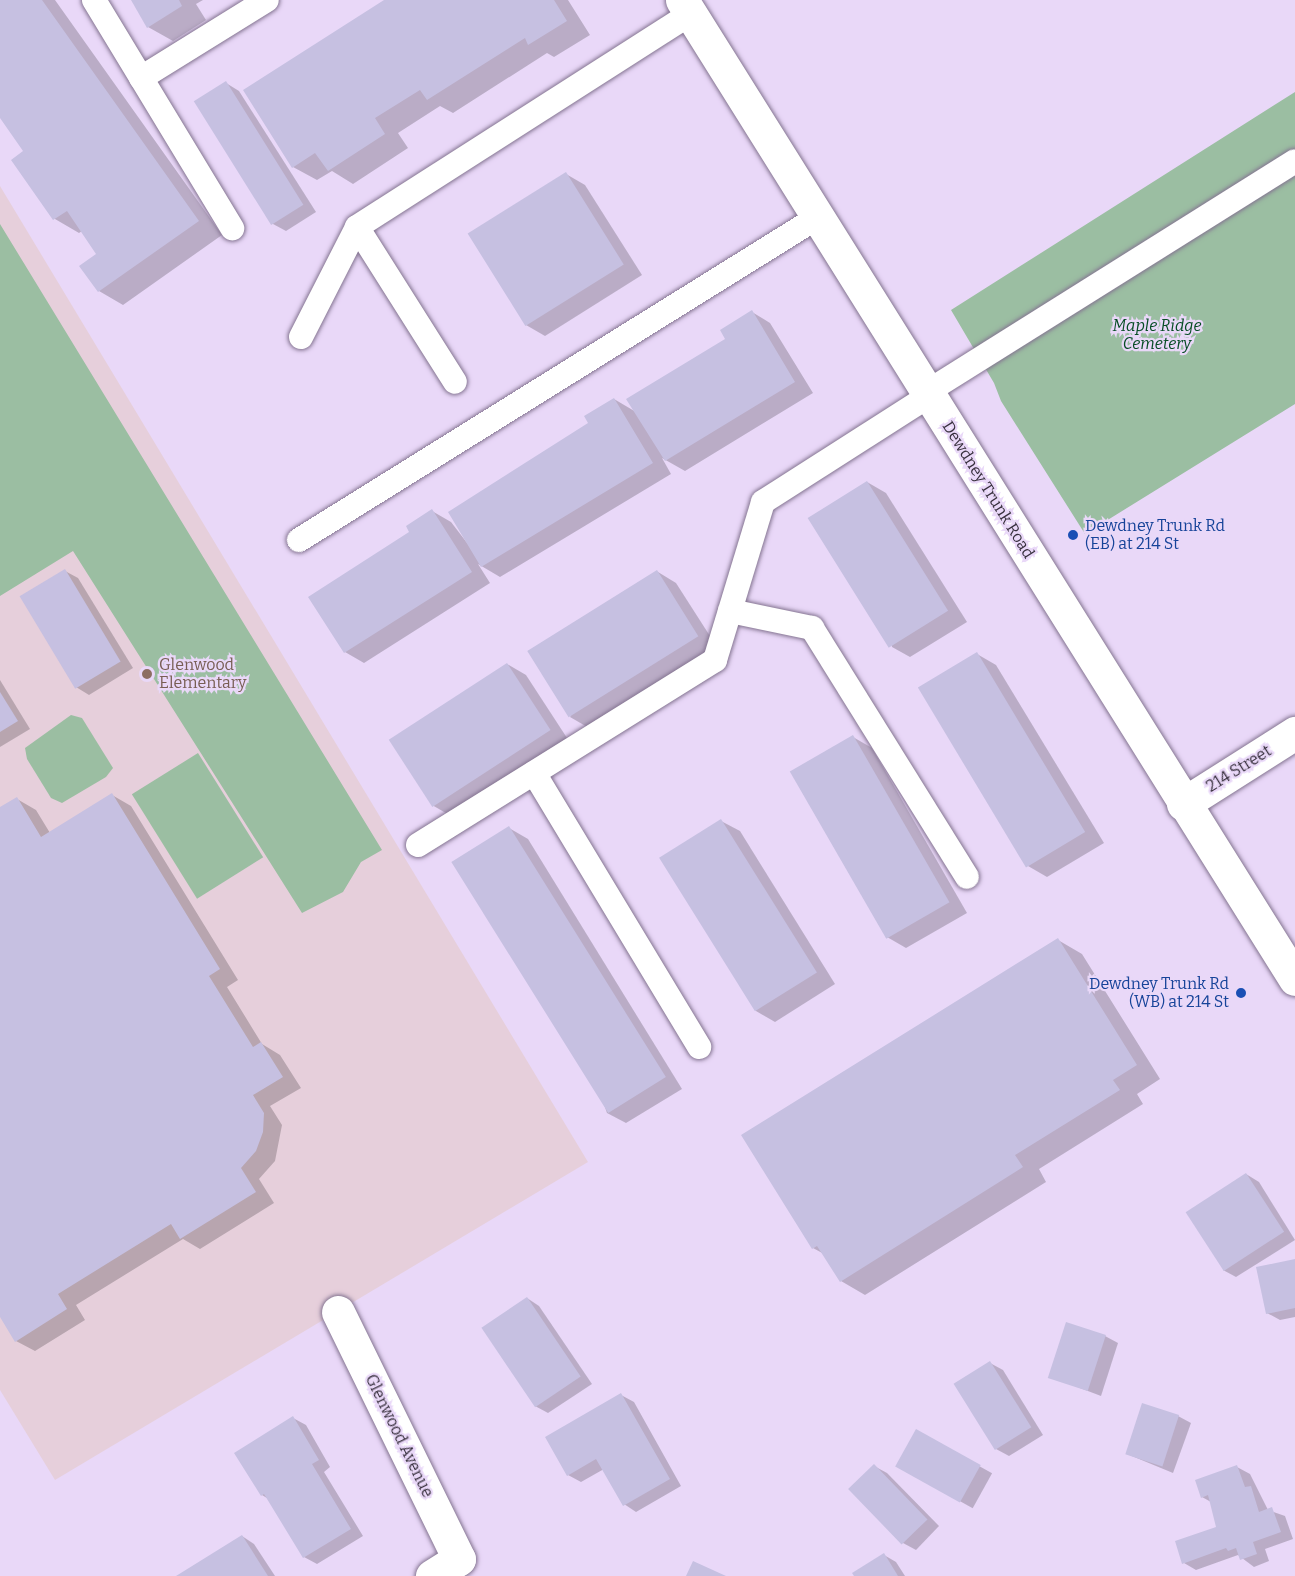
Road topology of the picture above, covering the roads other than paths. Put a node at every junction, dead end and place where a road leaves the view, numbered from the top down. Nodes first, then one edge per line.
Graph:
1 (94, 0) edge
2 (267, 0) edge
3 (686, 7) edge
4 (141, 78) junction
5 (1295, 161) edge
6 (818, 217) junction
7 (357, 227) junction
8 (232, 228) dead end
9 (301, 337) dead end
10 (455, 382) dead end
11 (928, 394) junction
12 (299, 540) dead end
13 (730, 611) junction
14 (1295, 733) edge
15 (534, 773) junction
16 (1183, 804) junction
17 (418, 845) dead end
18 (967, 877) dead end
19 (1295, 979) edge
20 (699, 1047) dead end
21 (338, 1312) dead end
22 (432, 1576) edge

1 - 4 lane
2 - 4 lane
3 - 6 main road, Dewdney Trunk Road
3 - 7 lane
4 - 8 lane
5 - 11 lane
6 - 11 main road, Dewdney Trunk Road
6 - 12 lane
7 - 9 lane
7 - 10 lane
11 - 13 lane
11 - 16 main road, Dewdney Trunk Road
13 - 15 lane
13 - 18 lane
14 - 16 main road, 214 Street
15 - 17 lane
15 - 20 lane
16 - 19 main road, Dewdney Trunk Road
21 - 22 main road, Glenwood Avenue

